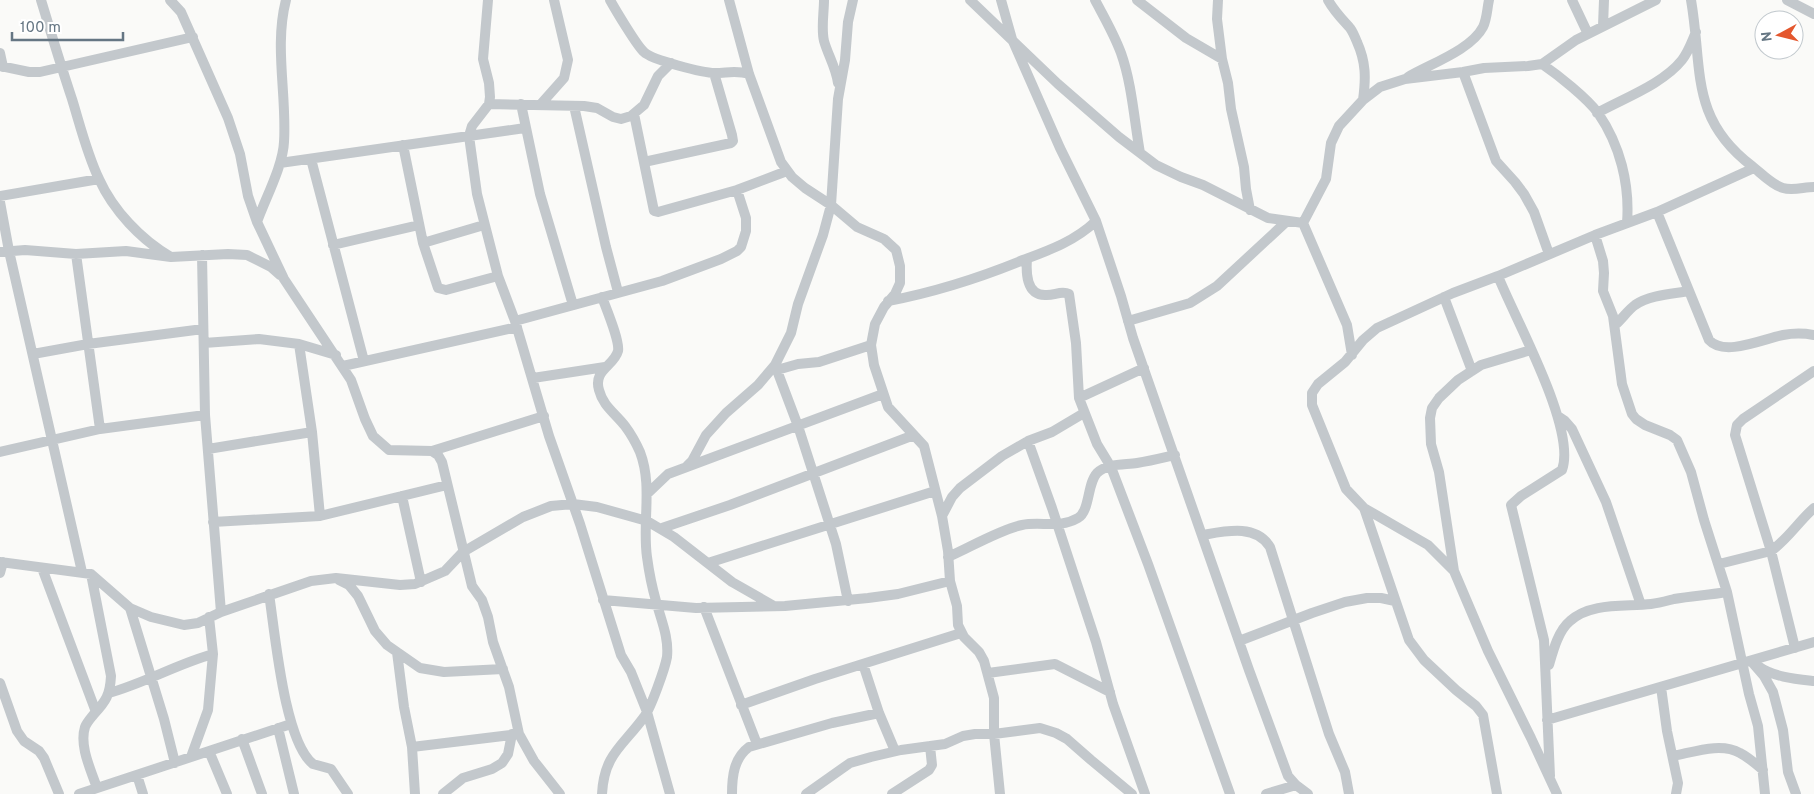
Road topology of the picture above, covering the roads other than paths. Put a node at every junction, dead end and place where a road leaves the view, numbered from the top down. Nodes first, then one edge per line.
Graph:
1 (41, 0) edge
2 (170, 0) edge
3 (286, 0) edge
4 (488, 0) edge
5 (554, 0) edge
6 (610, 0) edge
7 (730, 0) edge
8 (824, 0) edge
9 (853, 0) edge
10 (970, 0) edge
11 (1001, 0) edge
12 (1095, 0) edge
13 (1137, 0) edge
14 (1218, 0) edge
15 (1328, 0) edge
16 (1489, 0) edge
17 (1572, 0) edge
18 (1604, 0) edge
19 (1656, 0) edge
20 (1691, 0) edge
21 (1786, 0) edge
22 (1814, 14) edge
23 (1603, 26) junction
24 (1696, 30) junction
25 (1588, 34) junction
26 (193, 37) junction
27 (1012, 39) junction
28 (0, 53) edge
29 (1222, 59) junction
30 (671, 63) junction
31 (1542, 64) junction
32 (2, 66) edge
33 (62, 67) junction
34 (1463, 72) junction
35 (714, 73) junction
36 (749, 74) junction
37 (1405, 79) junction
38 (839, 91) junction
39 (1363, 100) junction
40 (489, 104) junction
41 (521, 104) junction
42 (540, 105) junction
43 (574, 106) junction
44 (1598, 113) junction
45 (634, 114) junction
46 (525, 128) junction
47 (469, 136) junction
48 (403, 145) junction
49 (1140, 152) junction
50 (311, 159) junction
51 (644, 162) junction
52 (280, 163) junction
53 (1754, 168) junction
54 (787, 171) junction
55 (99, 179) junction
56 (1814, 187) edge
57 (738, 190) junction
58 (0, 196) edge
59 (0, 202) edge
60 (831, 205) junction
61 (1250, 210) junction
62 (1658, 212) junction
63 (1096, 221) junction
64 (257, 222) junction
65 (1286, 222) junction
66 (1303, 223) junction
67 (1628, 223) junction
68 (419, 225) junction
69 (484, 225) junction
70 (1595, 235) junction
71 (423, 244) junction
72 (333, 245) junction
73 (5, 251) edge
74 (76, 254) junction
75 (1549, 254) junction
76 (202, 255) junction
77 (170, 256) junction
78 (1027, 259) junction
79 (498, 276) junction
80 (1498, 276) junction
81 (284, 279) junction
82 (1689, 291) junction
83 (618, 292) junction
84 (602, 297) junction
85 (1444, 297) junction
86 (888, 301) junction
87 (572, 305) junction
88 (1128, 321) junction
89 (516, 324) junction
90 (1615, 325) junction
91 (203, 329) junction
92 (1814, 335) edge
93 (204, 343) junction
94 (88, 344) junction
95 (299, 344) junction
96 (871, 345) junction
97 (1531, 350) junction
98 (33, 354) junction
99 (336, 355) junction
100 (1352, 355) junction
101 (364, 361) junction
102 (343, 366) junction
103 (605, 366) junction
104 (776, 368) junction
105 (1144, 368) junction
106 (1472, 370) junction
107 (1814, 371) edge
108 (533, 378) junction
109 (883, 394) junction
110 (1079, 398) junction
111 (1084, 413) junction
112 (205, 416) junction
113 (544, 416) junction
114 (1559, 417) junction
115 (798, 426) junction
116 (100, 428) junction
117 (312, 432) junction
118 (914, 435) junction
119 (52, 440) junction
120 (1028, 441) junction
121 (208, 449) junction
122 (432, 451) junction
123 (0, 452) edge
124 (1175, 455) junction
125 (687, 466) junction
126 (1111, 466) junction
127 (813, 472) junction
128 (447, 485) junction
129 (935, 491) junction
130 (647, 494) junction
131 (402, 496) junction
132 (573, 504) junction
133 (1364, 508) junction
134 (1814, 508) edge
135 (320, 516) junction
136 (942, 516) junction
137 (647, 520) junction
138 (213, 522) junction
139 (830, 524) junction
140 (1057, 525) junction
141 (662, 528) junction
142 (1203, 535) junction
143 (1772, 551) junction
144 (463, 552) junction
145 (948, 557) junction
146 (708, 563) junction
147 (1719, 564) junction
148 (1, 566) edge
149 (42, 568) junction
150 (1454, 571) junction
151 (87, 573) junction
152 (336, 578) junction
153 (950, 581) junction
154 (422, 582) junction
155 (1727, 592) junction
156 (269, 594) junction
157 (603, 600) junction
158 (848, 600) junction
159 (1395, 601) junction
160 (657, 604) junction
161 (1641, 605) junction
162 (774, 606) junction
163 (130, 608) junction
164 (704, 608) junction
165 (221, 612) junction
166 (209, 617) junction
167 (1294, 620) junction
168 (961, 633) junction
169 (1239, 641) junction
170 (1814, 642) edge
171 (1795, 648) junction
172 (397, 652) junction
173 (213, 654) junction
174 (1747, 662) junction
175 (863, 664) junction
176 (502, 669) junction
177 (988, 673) junction
178 (1546, 673) junction
179 (150, 678) junction
180 (1814, 681) edge
181 (0, 684) edge
182 (1661, 688) junction
183 (1110, 692) junction
184 (109, 693) junction
185 (741, 705) junction
186 (96, 712) junction
187 (647, 712) junction
188 (879, 713) junction
189 (1547, 720) junction
190 (291, 724) junction
191 (278, 728) junction
192 (515, 734) junction
193 (994, 734) junction
194 (242, 739) junction
195 (756, 744) junction
196 (930, 746) junction
197 (412, 747) junction
198 (209, 751) junction
199 (895, 752) junction
200 (191, 756) junction
201 (1673, 756) junction
202 (175, 763) junction
203 (1763, 770) junction
204 (137, 775) junction
205 (1550, 776) junction
206 (1296, 785) junction
207 (101, 789) edge
208 (58, 794) edge
209 (79, 794) edge
210 (143, 794) edge
211 (228, 794) edge
212 (262, 794) edge
213 (292, 794) edge
214 (348, 794) edge
215 (415, 794) edge
216 (443, 794) edge
217 (560, 794) edge
218 (602, 794) edge
219 (670, 794) edge
220 (732, 794) edge
221 (806, 794) edge
222 (892, 794) edge
223 (1000, 794) edge
224 (1132, 794) edge
225 (1145, 794) edge
226 (1230, 794) edge
227 (1266, 794) edge
228 (1308, 794) edge
229 (1349, 794) edge
230 (1497, 794) edge
231 (1557, 794) edge
232 (1676, 794) edge
233 (1765, 794) edge
234 (1796, 794) edge

1 - 33 street
2 - 26 street
3 - 52 street
4 - 40 street
5 - 42 street
6 - 30 street
7 - 36 street
8 - 38 street
9 - 38 street
10 - 27 street
11 - 27 street
12 - 49 street
13 - 29 street
14 - 29 street
15 - 39 street
16 - 37 street
17 - 25 street
18 - 23 street
19 - 23 street
20 - 24 street
21 - 22 street
23 - 25 street
24 - 44 street
24 - 53 street
25 - 31 street
26 - 33 street
26 - 64 street
27 - 49 street
27 - 63 street
28 - 32 street
29 - 61 street
30 - 35 street
30 - 45 street
31 - 34 street
31 - 44 street
32 - 33 street
33 - 55 street
34 - 37 street
34 - 75 street
35 - 36 street
35 - 51 street
36 - 54 street
37 - 39 street
38 - 60 street
39 - 66 street
40 - 41 street
40 - 47 street
41 - 42 street
41 - 46 street
42 - 43 street
43 - 45 street
43 - 83 street
44 - 67 street
45 - 51 street
46 - 47 street
46 - 87 street
47 - 48 street
47 - 69 street
48 - 50 street
48 - 68 street
49 - 61 street
50 - 52 street
50 - 72 street
51 - 57 street
52 - 64 street
53 - 56 street
53 - 62 street
54 - 57 street
54 - 60 street
55 - 58 street
55 - 77 street
57 - 83 street
59 - 73 street
60 - 86 street
60 - 104 street
61 - 65 street
62 - 67 street
62 - 82 street
63 - 78 street
63 - 88 street
64 - 81 street
65 - 66 street
65 - 88 street
66 - 100 street
67 - 70 street
68 - 71 street
68 - 72 street
69 - 71 street
69 - 79 street
70 - 75 street
70 - 90 street
71 - 79 street
72 - 101 street
73 - 74 street
73 - 98 street
74 - 77 street
74 - 94 street
75 - 80 street
76 - 77 street
76 - 81 street
76 - 91 street
78 - 86 street
78 - 110 street
79 - 89 street
80 - 85 street
80 - 97 street
81 - 99 street
82 - 90 street
82 - 92 street
83 - 84 street
84 - 87 street
84 - 103 street
85 - 100 street
85 - 106 street
86 - 96 street
87 - 89 street
88 - 105 street
89 - 101 street
89 - 108 street
90 - 147 street
91 - 93 street
91 - 94 street
93 - 95 street
93 - 112 street
94 - 98 street
94 - 116 street
95 - 99 street
95 - 117 street
96 - 104 street
96 - 109 street
97 - 106 street
97 - 114 street
98 - 119 street
99 - 102 street
100 - 133 street
101 - 102 street
102 - 122 street
103 - 108 street
103 - 130 street
104 - 115 street
104 - 125 street
105 - 110 street
105 - 124 street
106 - 150 street
107 - 143 street
108 - 113 street
109 - 115 street
109 - 118 street
110 - 111 street
111 - 120 street
111 - 126 street
112 - 116 street
112 - 121 street
113 - 122 street
113 - 132 street
114 - 161 street
114 - 178 street
115 - 125 street
115 - 127 street
116 - 119 street
117 - 121 street
117 - 135 street
118 - 127 street
118 - 129 street
119 - 123 street
119 - 151 street
120 - 136 street
120 - 140 street
121 - 138 street
122 - 128 street
124 - 126 street
124 - 142 street
125 - 130 street
126 - 140 street
126 - 226 street
127 - 139 street
127 - 141 street
128 - 131 street
128 - 144 street
129 - 136 street
129 - 139 street
130 - 137 street
131 - 135 street
131 - 154 street
132 - 137 street
132 - 144 street
132 - 157 street
133 - 150 street
133 - 159 street
134 - 143 street
135 - 138 street
136 - 145 street
137 - 141 street
137 - 160 street
138 - 165 street
139 - 146 street
139 - 158 street
140 - 145 street
140 - 183 street
141 - 146 street
142 - 167 street
142 - 169 street
143 - 147 street
143 - 171 street
144 - 154 street
144 - 176 street
145 - 153 street
146 - 162 street
147 - 155 street
148 - 149 street
149 - 151 street
149 - 186 street
150 - 205 street
151 - 163 street
151 - 184 street
152 - 154 street
152 - 156 street
152 - 172 street
153 - 158 street
153 - 168 street
155 - 161 street
155 - 174 street
156 - 165 street
156 - 190 street
157 - 160 street
157 - 187 street
158 - 162 street
159 - 167 street
159 - 230 street
160 - 164 street
160 - 187 street
161 - 178 street
162 - 164 street
163 - 166 street
163 - 179 street
164 - 185 street
165 - 166 street
166 - 173 street
167 - 169 street
167 - 229 street
168 - 175 street
168 - 177 street
169 - 206 street
170 - 171 street
171 - 174 street
172 - 176 street
172 - 197 street
173 - 179 street
173 - 200 street
174 - 180 street
174 - 182 street
174 - 203 street
174 - 234 street
175 - 185 street
175 - 188 street
176 - 192 street
177 - 183 street
177 - 193 street
178 - 189 street
179 - 184 street
179 - 202 street
181 - 208 street
182 - 189 street
182 - 201 street
183 - 225 street
184 - 186 street
185 - 195 street
186 - 207 street
187 - 218 street
187 - 219 street
188 - 195 street
188 - 199 street
189 - 205 street
190 - 191 street
190 - 214 street
191 - 194 street
191 - 213 street
192 - 197 street
192 - 216 street
192 - 217 street
193 - 196 street
193 - 223 street
193 - 224 street
194 - 198 street
194 - 212 street
195 - 220 street
196 - 199 street
196 - 222 street
197 - 215 street
198 - 200 street
198 - 211 street
199 - 221 street
200 - 202 street
201 - 203 street
201 - 232 street
202 - 204 street
203 - 233 street
204 - 207 street
204 - 210 street
205 - 231 street
206 - 227 street
206 - 228 street
207 - 209 street

